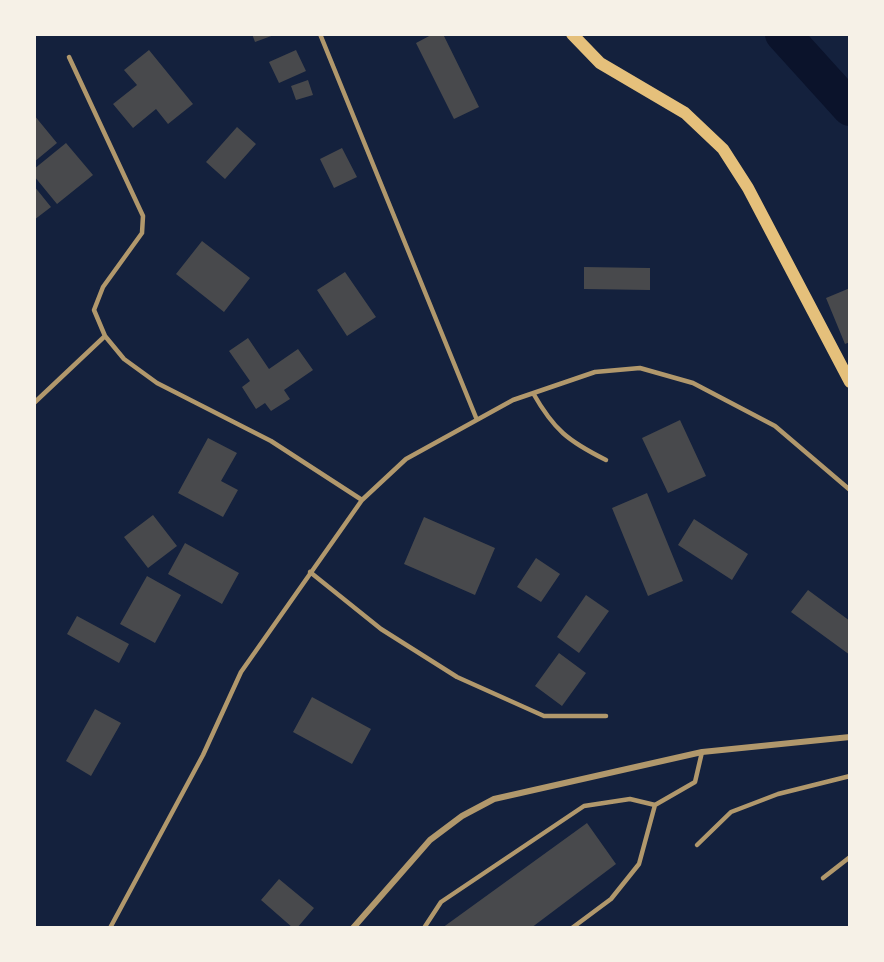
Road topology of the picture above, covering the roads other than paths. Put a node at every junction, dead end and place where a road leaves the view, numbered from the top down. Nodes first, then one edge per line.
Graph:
1 (320, 34) edge
2 (572, 34) edge
3 (69, 57) dead end
4 (105, 336) junction
5 (849, 382) edge
6 (533, 393) junction
7 (34, 403) edge
8 (477, 420) junction
9 (606, 460) dead end
10 (849, 489) edge
11 (362, 500) junction
12 (310, 572) junction
13 (606, 716) dead end
14 (849, 737) edge
15 (702, 752) junction
16 (849, 776) edge
17 (655, 805) junction
18 (697, 845) dead end
19 (849, 857) edge
20 (823, 878) dead end
21 (110, 927) edge
22 (353, 927) edge
23 (424, 927) edge
24 (572, 927) edge

1 - 8 lane
2 - 5 main road
3 - 4 lane
4 - 7 lane
4 - 11 lane
6 - 8 lane
6 - 9 lane
6 - 10 lane
8 - 11 lane
11 - 12 lane
12 - 13 lane
12 - 21 lane
14 - 15 street
15 - 17 lane
15 - 22 street
16 - 18 lane
17 - 23 lane
17 - 24 lane
19 - 20 lane

